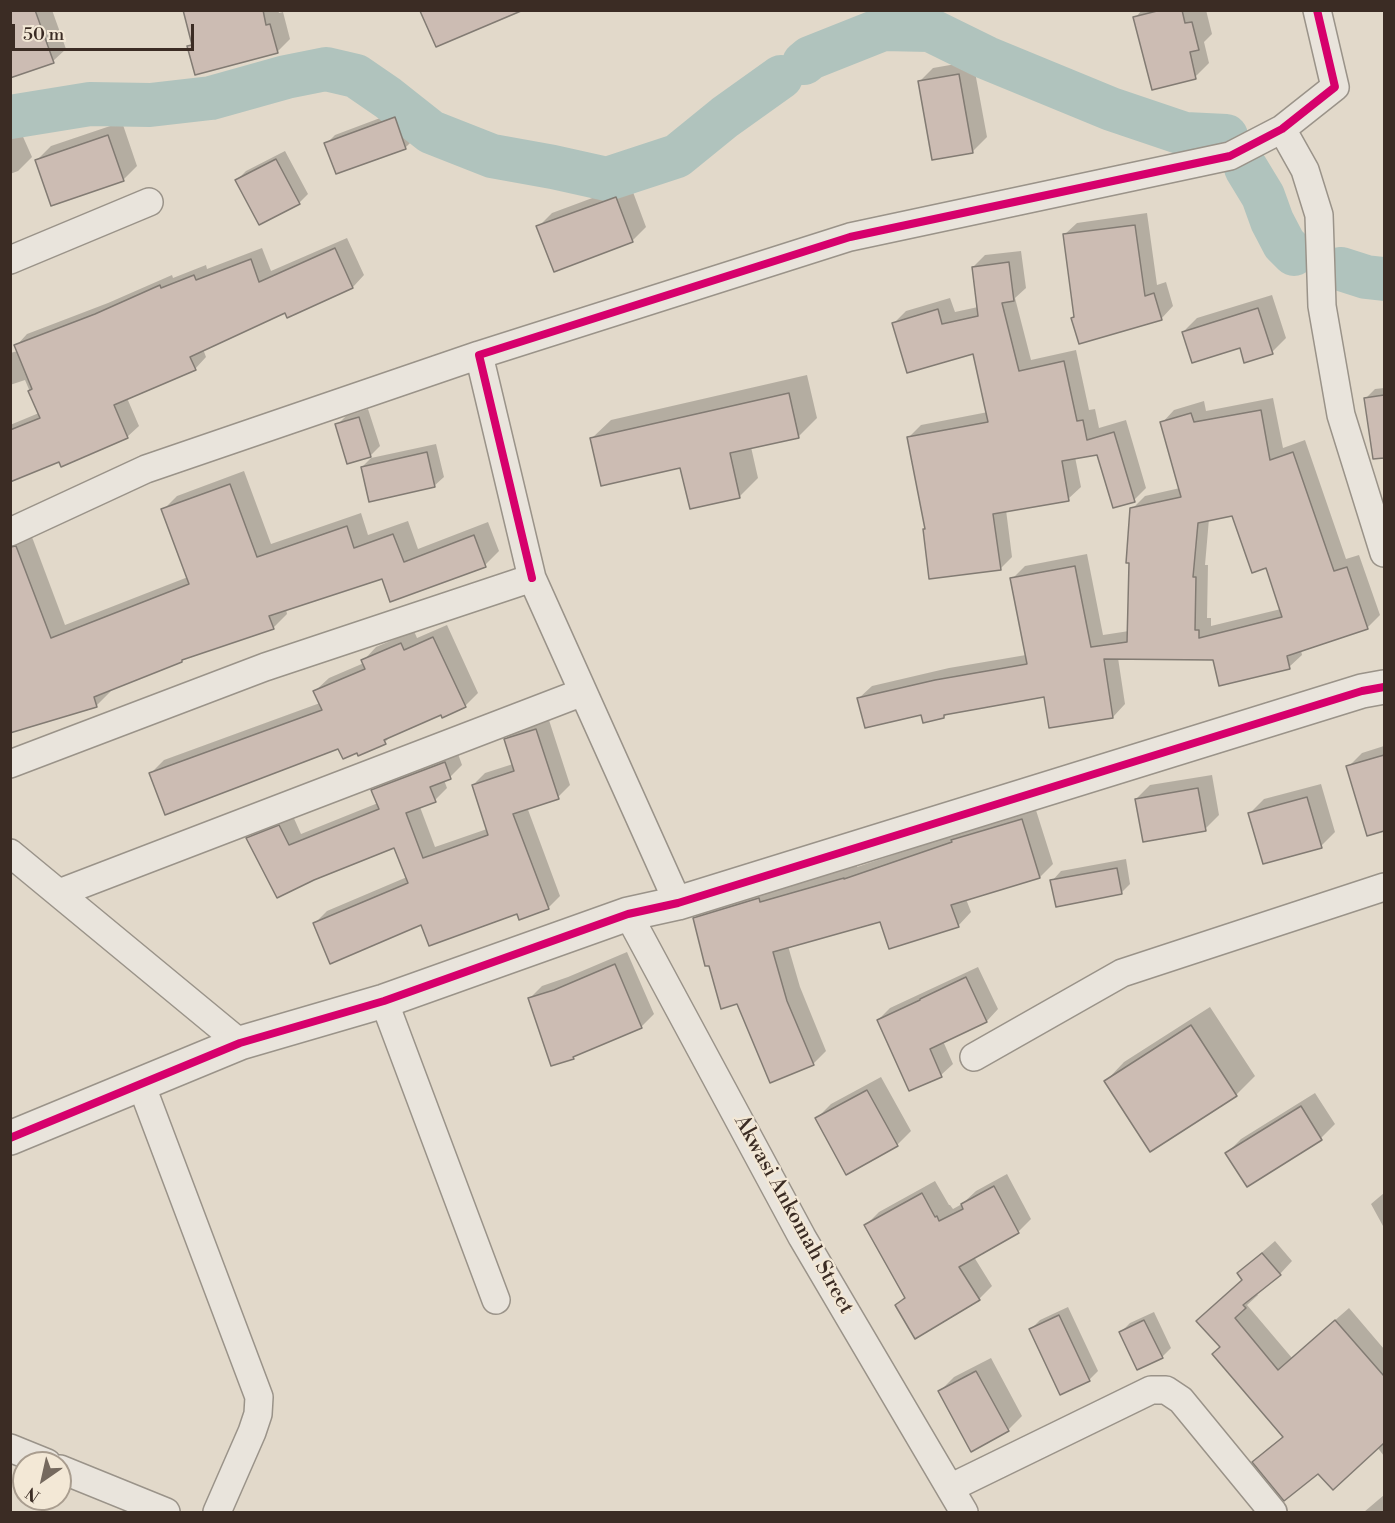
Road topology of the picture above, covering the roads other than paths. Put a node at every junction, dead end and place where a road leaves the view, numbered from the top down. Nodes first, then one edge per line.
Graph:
1 (1317, 10) edge
2 (1282, 129) junction
3 (149, 202) dead end
4 (10, 260) edge
5 (480, 355) junction
6 (10, 531) edge
7 (1384, 553) edge
8 (532, 578) junction
9 (1384, 687) edge
10 (583, 692) junction
11 (10, 764) edge
12 (10, 853) edge
13 (1384, 887) edge
14 (59, 893) junction
15 (678, 903) junction
16 (628, 915) junction
17 (384, 1001) junction
18 (240, 1044) junction
19 (974, 1058) dead end
20 (141, 1084) junction
21 (10, 1138) edge
22 (496, 1300) dead end
23 (72, 1473) edge
24 (950, 1488) junction
25 (166, 1512) edge
26 (217, 1512) edge
27 (964, 1512) edge
28 (1273, 1512) edge

1 - 2 street
2 - 5 street
2 - 7 street
3 - 4 street
5 - 6 street
5 - 8 street
8 - 10 street
8 - 11 street
9 - 15 street
10 - 14 street
10 - 15 street
12 - 14 street
13 - 19 street
14 - 18 street
15 - 16 street
16 - 17 street
16 - 24 street, Akwasi Ankomah Street
17 - 18 street
17 - 22 street
18 - 20 street
20 - 21 street
20 - 26 street
23 - 25 street
24 - 27 street, Akwasi Ankomah Street
24 - 28 street

